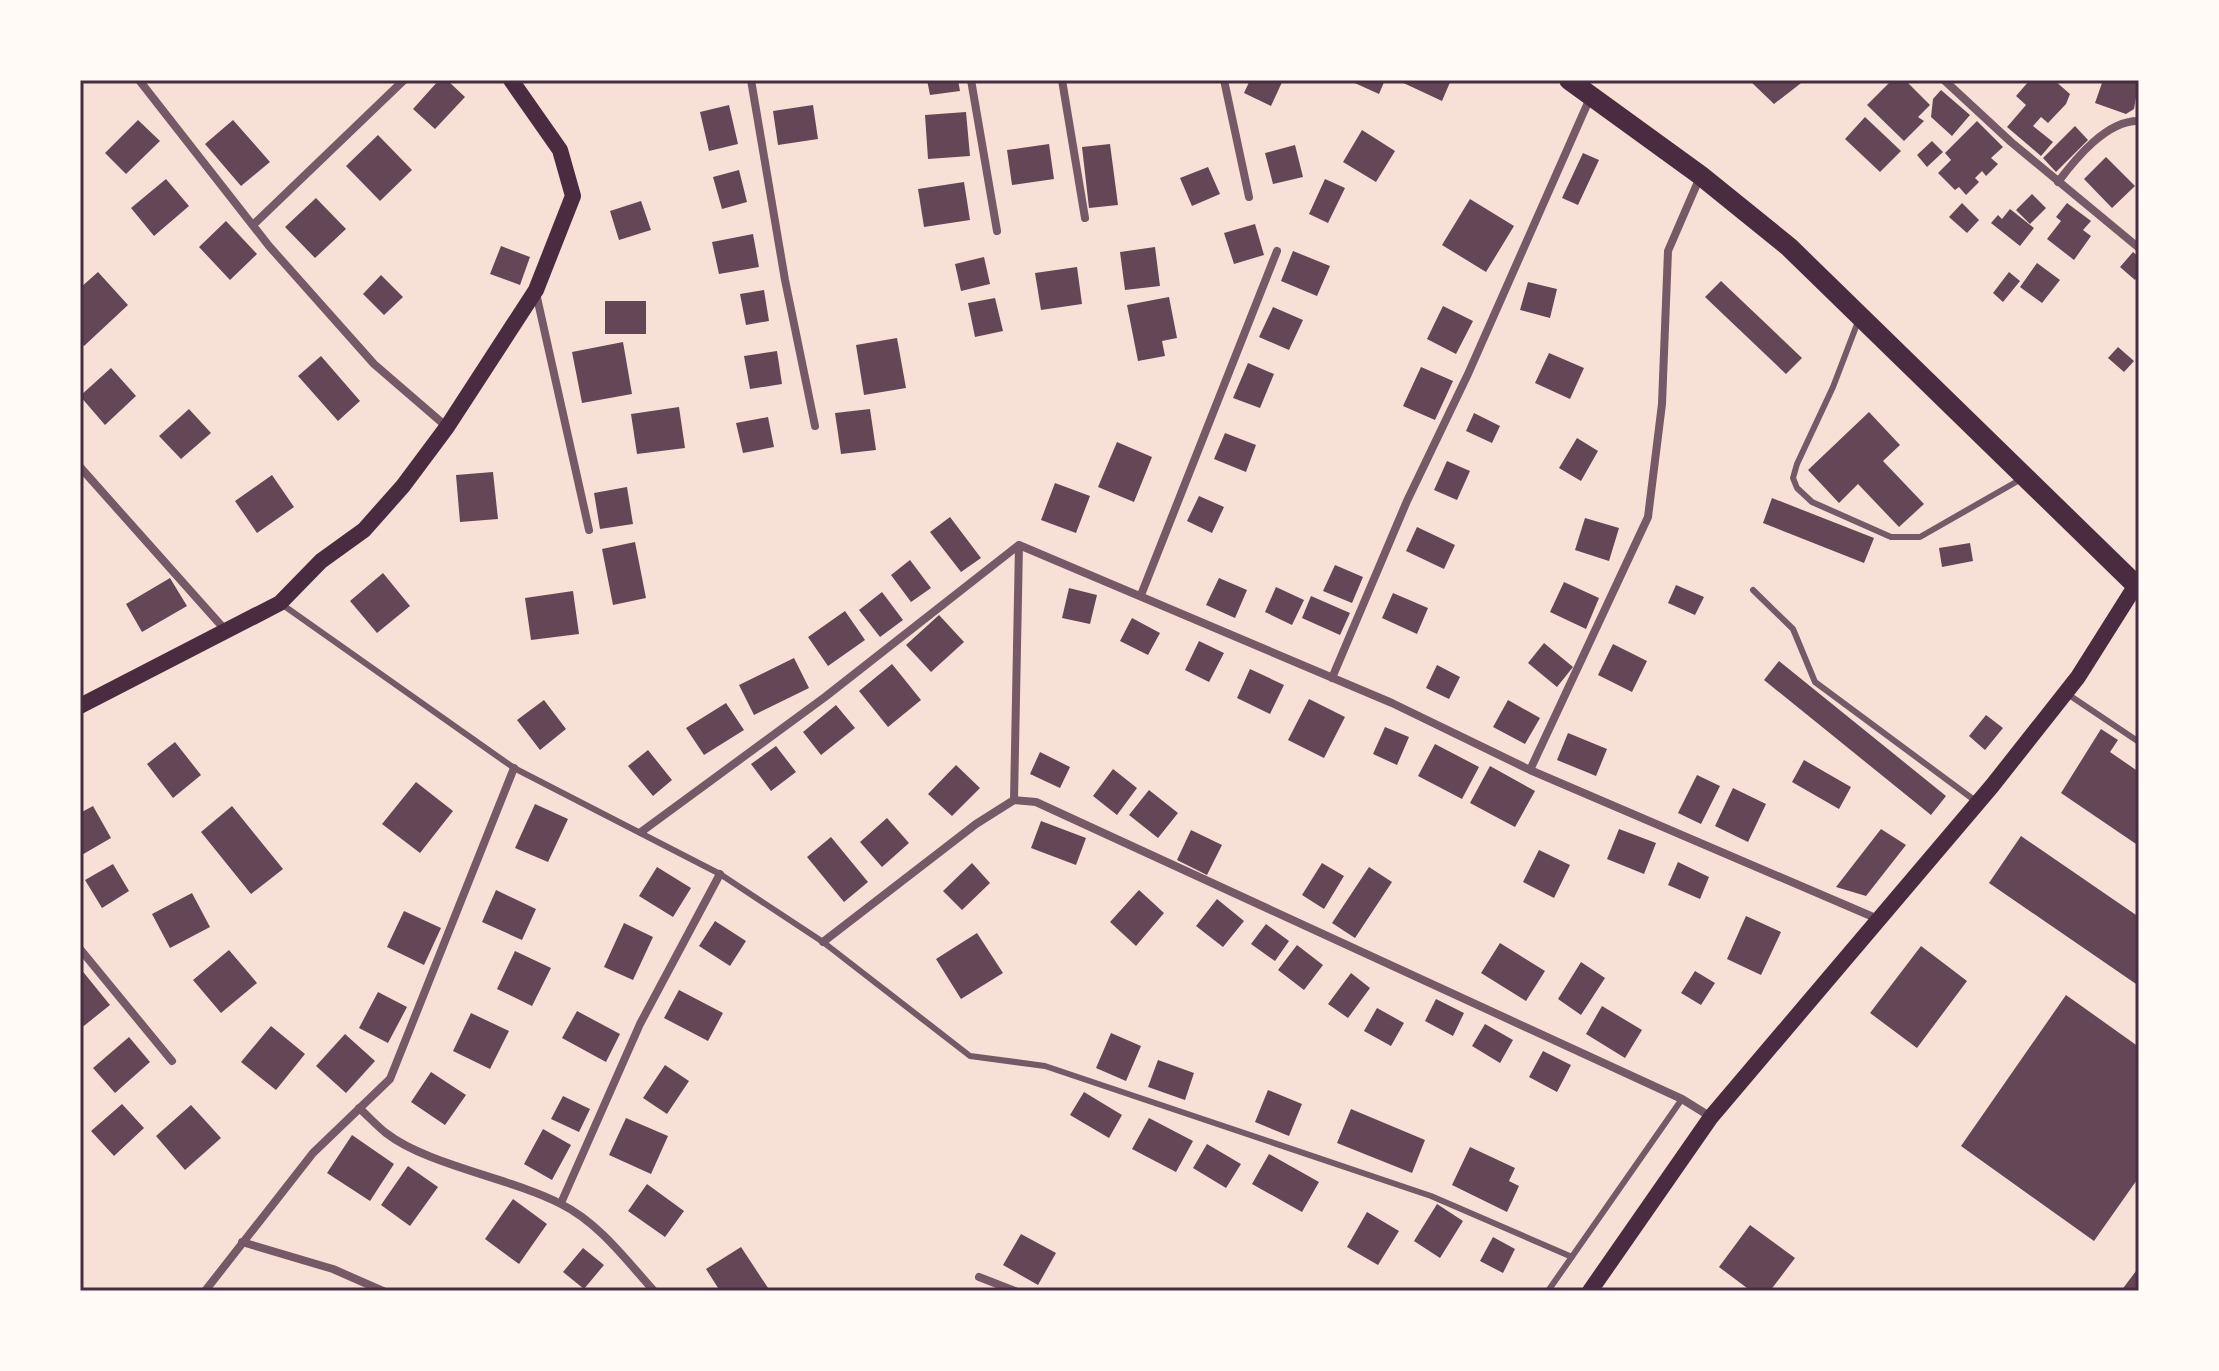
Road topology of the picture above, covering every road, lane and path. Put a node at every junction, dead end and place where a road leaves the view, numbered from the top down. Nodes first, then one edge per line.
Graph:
1 (139, 80) edge
2 (404, 80) edge
3 (511, 80) edge
4 (751, 80) edge
5 (971, 80) edge
6 (1062, 80) edge
7 (1224, 80) edge
8 (1569, 80) edge
9 (1944, 80) edge
10 (1591, 95) junction
11 (2139, 121) edge
12 (1700, 175) junction
13 (2058, 182) junction
14 (1249, 197) dead end
15 (1085, 218) dead end
16 (253, 225) junction
17 (997, 231) dead end
18 (2139, 248) edge
19 (1277, 251) dead end
20 (536, 290) junction
21 (1860, 316) junction
22 (815, 426) dead end
23 (447, 427) junction
24 (80, 467) edge
25 (2025, 477) junction
26 (589, 530) dead end
27 (1019, 545) junction
28 (2137, 587) edge
29 (1753, 590) dead end
30 (1141, 595) junction
31 (280, 603) junction
32 (228, 633) junction
33 (1332, 678) junction
34 (2066, 693) junction
35 (80, 706) edge
36 (2139, 742) edge
37 (514, 768) junction
38 (1530, 770) junction
39 (1014, 800) junction
40 (1977, 802) junction
41 (641, 832) junction
42 (720, 874) junction
43 (1878, 919) junction
44 (823, 942) junction
45 (80, 949) edge
46 (172, 1061) dead end
47 (1682, 1099) junction
48 (359, 1108) junction
49 (1711, 1117) junction
50 (561, 1203) junction
51 (242, 1242) junction
52 (1572, 1257) junction
53 (979, 1277) dead end
54 (205, 1291) edge
55 (383, 1291) edge
56 (654, 1291) edge
57 (1015, 1291) edge
58 (1548, 1291) edge
59 (1590, 1291) edge

1 - 16 street
2 - 16 street
3 - 20 main road
4 - 22 street
5 - 17 street
6 - 15 street
7 - 14 street
8 - 10 main road
9 - 13 street
10 - 12 main road
10 - 33 street
11 - 13 street
12 - 21 main road
12 - 38 street
13 - 18 street
16 - 23 street
19 - 30 street
20 - 23 main road
20 - 26 street
21 - 25 main road
21 - 25 lane
23 - 31 main road
24 - 32 street
25 - 28 main road
27 - 30 street
27 - 39 street
27 - 41 street
28 - 34 main road
29 - 40 lane
30 - 33 street
31 - 32 main road
31 - 37 lane
32 - 35 main road
33 - 38 street
34 - 36 lane
34 - 40 main road
37 - 41 lane
37 - 48 street
38 - 43 street
39 - 44 street
39 - 47 street
40 - 43 main road
41 - 42 lane
42 - 44 lane
42 - 50 street
43 - 49 main road
44 - 52 lane
45 - 46 street
47 - 49 street
47 - 52 lane
48 - 50 street
48 - 51 street
49 - 59 main road
50 - 56 street
51 - 54 street
51 - 55 street
52 - 58 lane
53 - 57 street

